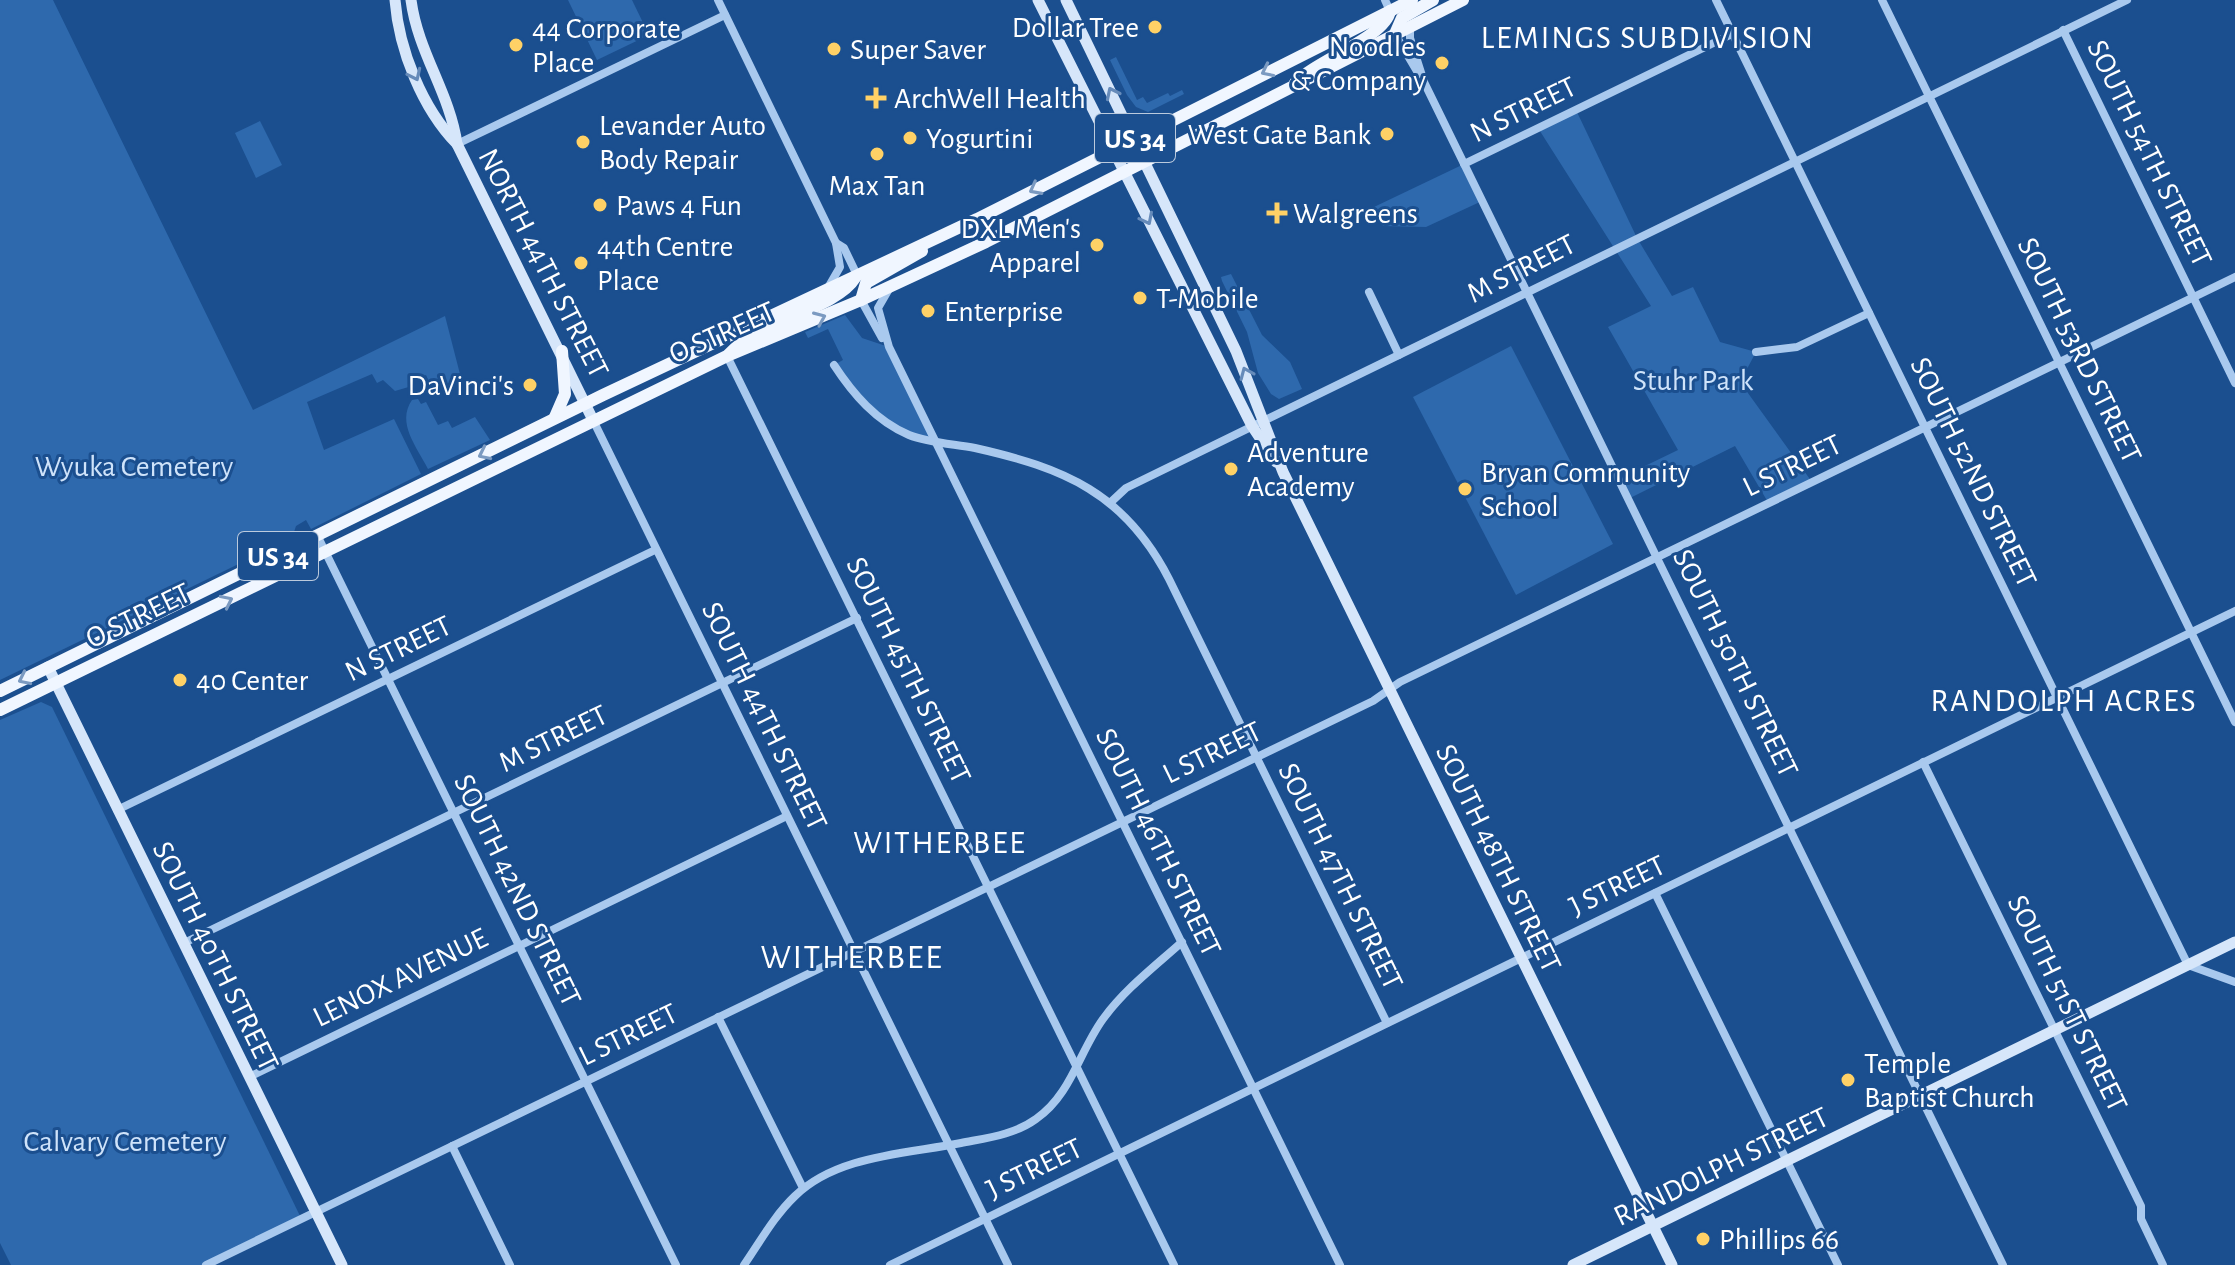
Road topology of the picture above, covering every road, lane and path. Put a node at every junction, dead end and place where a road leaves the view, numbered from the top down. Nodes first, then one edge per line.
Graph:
1 (395, 0) edge
2 (411, 0) edge
3 (718, 0) edge
4 (1038, 0) edge
5 (1066, 0) edge
6 (1412, 0) edge
7 (1433, 0) edge
8 (1463, 0) edge
9 (1716, 0) edge
10 (1882, 0) edge
11 (2127, 0) edge
12 (1387, 6) edge
13 (725, 15) junction
14 (1410, 26) junction
15 (2063, 30) junction
16 (1395, 34) junction
17 (1732, 34) junction
18 (1424, 82) junction
19 (1287, 91) junction
20 (1929, 96) junction
21 (1135, 138) junction
22 (457, 144) junction
23 (1112, 149) junction
24 (1795, 161) junction
25 (1147, 162) junction
26 (1464, 164) junction
27 (1124, 173) junction
28 (940, 237) junction
29 (836, 243) junction
30 (857, 275) junction
31 (2235, 277) edge
32 (892, 286) junction
33 (828, 287) junction
34 (1369, 292) dead end
35 (1527, 292) junction
36 (2193, 297) junction
37 (861, 300) junction
38 (1869, 313) junction
39 (889, 347) junction
40 (562, 351) junction
41 (1756, 352) dead end
42 (1399, 355) junction
43 (727, 356) junction
44 (2059, 362) junction
45 (834, 365) dead end
46 (2235, 383) edge
47 (587, 403) junction
48 (554, 419) junction
49 (593, 420) junction
50 (1265, 420) junction
51 (1252, 426) junction
52 (1925, 428) junction
53 (934, 440) junction
54 (1283, 472) junction
55 (1111, 502) junction
56 (318, 537) junction
57 (655, 550) junction
58 (325, 553) junction
59 (1657, 557) junction
60 (2235, 611) edge
61 (857, 618) junction
62 (2191, 632) junction
63 (48, 667) junction
64 (388, 679) junction
65 (721, 683) junction
66 (56, 684) junction
67 (1389, 689) junction
68 (0, 691) edge
69 (2057, 697) junction
70 (0, 710) edge
71 (2235, 722) edge
72 (1256, 758) junction
73 (1923, 762) junction
74 (117, 810) junction
75 (453, 813) junction
76 (787, 816) junction
77 (1123, 822) junction
78 (1789, 827) junction
79 (988, 886) junction
80 (1655, 893) junction
81 (1182, 942) junction
82 (2235, 942) edge
83 (184, 943) junction
84 (519, 946) junction
85 (854, 952) junction
86 (1522, 958) junction
87 (2188, 965) junction
88 (2235, 982) edge
89 (718, 1017) junction
90 (1387, 1023) junction
91 (2055, 1030) junction
92 (1076, 1065) junction
93 (249, 1077) junction
94 (585, 1082) junction
95 (1253, 1088) junction
96 (1921, 1096) junction
97 (948, 1145) junction
98 (452, 1146) junction
99 (1119, 1154) junction
100 (1787, 1161) junction
101 (803, 1188) junction
102 (316, 1211) junction
103 (985, 1219) junction
104 (1653, 1226) junction
105 (206, 1265) edge
106 (342, 1265) edge
107 (510, 1265) edge
108 (676, 1265) edge
109 (744, 1265) edge
110 (890, 1265) edge
111 (1008, 1265) edge
112 (1174, 1265) edge
113 (1340, 1265) edge
114 (1573, 1265) edge
115 (1672, 1265) edge
116 (1838, 1265) edge
117 (2003, 1265) edge
118 (2163, 1265) edge

1 -> 22 main road, NORTH 44TH STREET
2 - 22 main road, NORTH 44TH STREET
3 - 13 street
4 - 23 main road, SOUTH 48TH STREET
21 -> 5 main road, SOUTH 48TH STREET
6 - 12 main road, O STREET / US 34
7 - 16 main road
8 - 14 main road, O STREET / US 34
9 - 17 street, SOUTH 52ND STREET
10 - 20 street, SOUTH 53RD STREET
11 - 15 street, M STREET
12 - 19 main road
12 -> 21 main road, O STREET / US 34
13 - 22 street
13 - 29 street
14 - 16 main road, O STREET / US 34
14 - 18 street, SOUTH 50TH STREET
15 - 20 street, M STREET
15 - 36 street, SOUTH 54TH STREET
16 - 18 street, SOUTH 50TH STREET
16 - 19 main road, O STREET / US 34
17 - 24 street, SOUTH 52ND STREET
17 - 26 street, N STREET
18 - 26 street, SOUTH 50TH STREET
19 - 25 main road, O STREET / US 34
20 - 24 street, M STREET
20 - 44 street, SOUTH 53RD STREET
21 - 23 main road, O STREET / US 34
21 - 25 main road, SOUTH 48TH STREET
22 - 40 main road, NORTH 44TH STREET
23 - 27 main road, SOUTH 48TH STREET
23 -> 28 main road, O STREET / US 34
24 - 35 street, M STREET
24 - 38 street, SOUTH 52ND STREET
25 - 27 main road, O STREET / US 34
50 -> 25 main road, SOUTH 48TH STREET
26 - 35 street, SOUTH 50TH STREET
27 - 32 main road, O STREET / US 34
27 -> 51 main road, SOUTH 48TH STREET
28 - 30 main road, O STREET / US 34
28 - 37 main road
29 - 30 street
29 - 33 street
30 - 33 main road, O STREET / US 34
30 - 43 main road
31 - 36 street, L STREET
32 - 37 main road, O STREET / US 34
32 - 39 street, SOUTH 46TH STREET
33 - 47 main road, O STREET / US 34
34 - 42 street
35 - 42 street, M STREET
35 - 59 street, SOUTH 50TH STREET
36 - 44 street, L STREET
36 - 46 street, SOUTH 54TH STREET
37 - 39 street, SOUTH 46TH STREET
43 -> 37 main road, O STREET / US 34
38 - 41 street
38 - 52 street, SOUTH 52ND STREET
39 - 53 street, SOUTH 46TH STREET
40 - 47 main road, NORTH 44TH STREET
40 - 48 main road
42 - 50 street, M STREET
43 - 49 main road, O STREET / US 34
43 - 61 street, SOUTH 45TH STREET
44 - 52 street, L STREET
44 - 62 street, SOUTH 53RD STREET
45 - 53 street
47 - 48 main road, O STREET / US 34
47 - 49 main road, SOUTH 44TH STREET
48 -> 56 main road, O STREET / US 34
49 - 57 street, SOUTH 44TH STREET
49 - 58 main road, O STREET / US 34
50 - 51 street, M STREET
50 - 54 main road, SOUTH 48TH STREET
51 - 54 main road, SOUTH 48TH STREET
51 - 55 street, M STREET
52 - 59 street, L STREET
52 - 69 street, SOUTH 52ND STREET
53 - 55 street
53 - 77 street, SOUTH 46TH STREET
54 - 67 main road, SOUTH 48TH STREET
55 - 72 street, SOUTH 47TH STREET
56 - 58 street, SOUTH 42ND STREET
56 - 63 main road, O STREET / US 34
57 - 64 street, N STREET
57 - 65 street, SOUTH 44TH STREET
58 - 64 street, SOUTH 42ND STREET
66 -> 58 main road, O STREET / US 34
59 - 67 street, L STREET
59 - 78 street, SOUTH 50TH STREET
60 - 62 street, J STREET
61 - 65 street, M STREET
61 - 79 street, SOUTH 45TH STREET
62 - 69 street, J STREET
62 - 71 street, SOUTH 53RD STREET
63 - 66 main road, SOUTH 40TH STREET
63 -> 68 main road, O STREET / US 34
64 - 74 street, N STREET
64 - 75 street, SOUTH 42ND STREET
65 - 75 street, M STREET
65 - 76 street, SOUTH 44TH STREET
66 - 70 main road, O STREET / US 34
66 - 74 main road, SOUTH 40TH STREET
67 - 72 street, L STREET
67 - 86 main road, SOUTH 48TH STREET
69 - 73 street, J STREET
69 - 87 street, SOUTH 52ND STREET
72 - 77 street, L STREET
72 - 90 street, SOUTH 47TH STREET
73 - 78 street, J STREET
73 - 91 street, SOUTH 51ST STREET
74 - 83 main road, SOUTH 40TH STREET
75 - 83 street, M STREET
75 - 84 street, SOUTH 42ND STREET
76 - 84 street, LENOX AVENUE
76 - 85 street, SOUTH 44TH STREET
77 - 79 street, L STREET
77 - 81 street, SOUTH 46TH STREET
78 - 80 street, J STREET
78 - 96 street, SOUTH 50TH STREET
79 - 85 street, L STREET
79 - 92 street, SOUTH 45TH STREET
80 - 86 street, J STREET
80 - 100 street
81 - 92 street
81 - 95 street, SOUTH 46TH STREET
82 - 87 main road, RANDOLPH STREET
83 - 93 main road, SOUTH 40TH STREET
84 - 93 street, LENOX AVENUE
84 - 94 street, SOUTH 42ND STREET
85 - 89 street, L STREET
85 - 97 street, SOUTH 44TH STREET
86 - 90 street, J STREET
86 - 104 main road, SOUTH 48TH STREET
87 - 88 street
87 - 91 main road, RANDOLPH STREET
89 - 94 street, L STREET
89 - 101 street
90 - 95 street, J STREET
91 - 96 main road, RANDOLPH STREET
91 - 118 street, SOUTH 51ST STREET
92 - 97 street
92 - 99 street, SOUTH 45TH STREET
93 - 102 main road, SOUTH 40TH STREET
94 - 98 street, L STREET
94 - 108 street, SOUTH 42ND STREET
95 - 99 street, J STREET
95 - 113 street, SOUTH 46TH STREET
96 - 100 main road, RANDOLPH STREET
96 - 117 street, SOUTH 50TH STREET
97 - 101 street
97 - 103 street, SOUTH 44TH STREET
98 - 102 street, L STREET
98 - 107 street
99 - 103 street, J STREET
99 - 112 street, SOUTH 45TH STREET
100 - 104 main road, RANDOLPH STREET
100 - 116 street
101 - 109 street
102 - 105 street, L STREET
102 - 106 main road, SOUTH 40TH STREET
103 - 110 street, J STREET
103 - 111 street, SOUTH 44TH STREET
104 - 114 main road, RANDOLPH STREET
104 - 115 main road, SOUTH 48TH STREET

